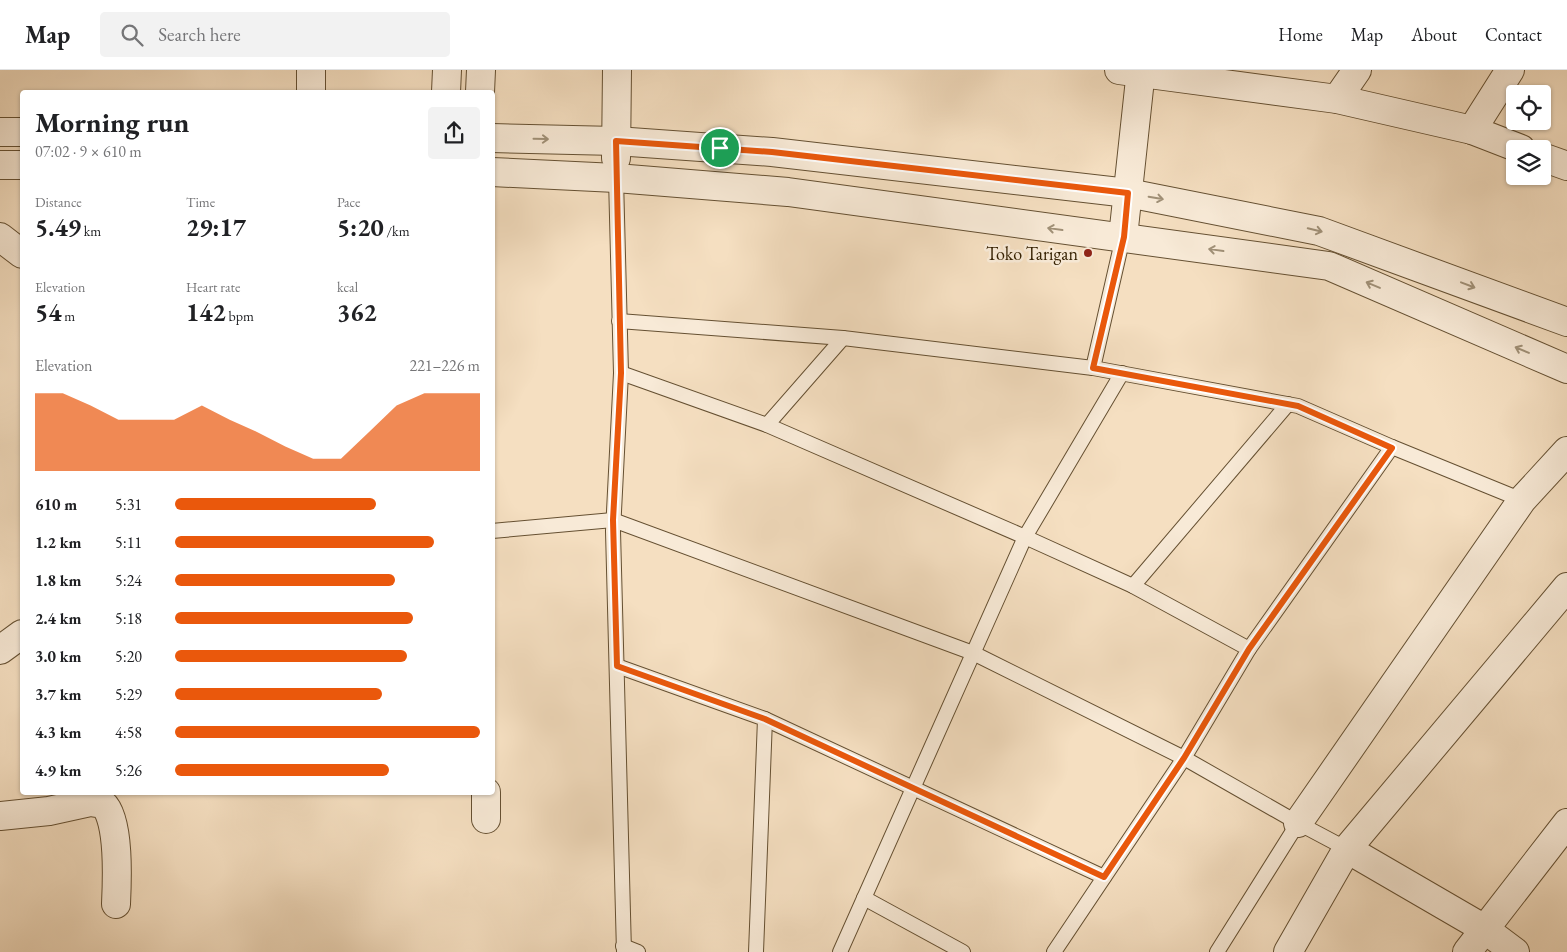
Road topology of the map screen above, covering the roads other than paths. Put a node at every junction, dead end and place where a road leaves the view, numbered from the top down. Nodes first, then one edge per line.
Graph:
1 (311, 70) edge
2 (447, 70) edge
3 (481, 70) edge
4 (617, 70) edge
5 (1357, 70) edge
6 (1510, 70) edge
7 (1134, 71) edge
8 (1189, 75) edge
9 (311, 90) edge
10 (446, 90) edge
11 (480, 90) edge
12 (1337, 99) junction
13 (1472, 130) junction
14 (0, 132) edge
15 (20, 132) edge
16 (495, 138) edge
17 (616, 141) junction
18 (1506, 143) edge
19 (1551, 160) edge
20 (0, 165) edge
21 (20, 165) edge
22 (1567, 166) edge
23 (495, 172) edge
24 (616, 178) junction
25 (1128, 193) junction
26 (0, 237) edge
27 (1124, 237) junction
28 (20, 252) edge
29 (619, 321) junction
30 (1567, 322) edge
31 (843, 338) junction
32 (1093, 368) junction
33 (1567, 369) edge
34 (621, 373) junction
35 (1122, 373) junction
36 (1288, 404) junction
37 (767, 425) junction
38 (1392, 448) junction
39 (1567, 451) edge
40 (1522, 500) junction
41 (613, 520) junction
42 (495, 531) edge
43 (1025, 537) junction
44 (1133, 586) junction
45 (1567, 586) edge
46 (20, 635) edge
47 (1249, 649) junction
48 (0, 650) edge
49 (973, 652) junction
50 (617, 666) junction
51 (765, 719) junction
52 (1184, 758) junction
53 (913, 788) junction
54 (0, 816) edge
55 (1567, 822) edge
56 (1298, 823) junction
57 (1347, 849) junction
58 (1104, 877) junction
59 (864, 898) junction
60 (116, 904) dead end
61 (1483, 928) junction
62 (623, 949) edge
63 (638, 952) edge
64 (756, 952) edge
65 (840, 952) edge
66 (963, 952) edge
67 (1054, 952) edge
68 (1216, 952) edge
69 (1288, 952) edge
70 (1467, 952) edge
71 (1515, 952) edge

1 - 9 street
2 - 10 street
3 - 11 street
4 - 17 street
5 - 12 street
6 - 13 street
7 - 8 street
7 - 25 street
8 - 12 street
12 - 13 street
13 - 18 street
14 - 15 street
16 -> 17 street
17 - 24 street
17 - 25 street
19 - 22 street
20 - 21 street
23 - 24 street
27 -> 24 street
24 - 29 lane
25 - 27 street
25 -> 30 street
26 - 28 street
27 - 32 lane
33 -> 27 street
29 - 31 lane
29 - 34 lane
31 - 32 lane
31 - 37 lane
32 - 35 lane
34 - 37 lane
34 - 41 lane
35 - 36 lane
35 - 43 lane
36 - 38 lane
36 - 44 lane
37 - 43 lane
38 - 40 lane
38 - 47 lane
39 - 40 street
40 - 56 street
41 - 42 lane
41 - 49 lane
41 - 50 lane
43 - 44 lane
43 - 49 lane
44 - 47 lane
45 - 57 street
46 - 48 street
47 - 52 lane
49 - 52 lane
49 - 53 lane
50 - 51 lane
50 - 62 lane
51 - 53 lane
51 - 64 lane
52 - 56 lane
52 - 58 lane
53 - 58 lane
53 - 59 lane
54 - 60 street
55 - 61 street
56 - 57 lane
56 - 68 lane
57 - 61 street
57 - 69 street
58 - 67 lane
59 - 65 lane
59 - 66 lane
61 - 70 street
61 - 71 street
62 - 63 lane

